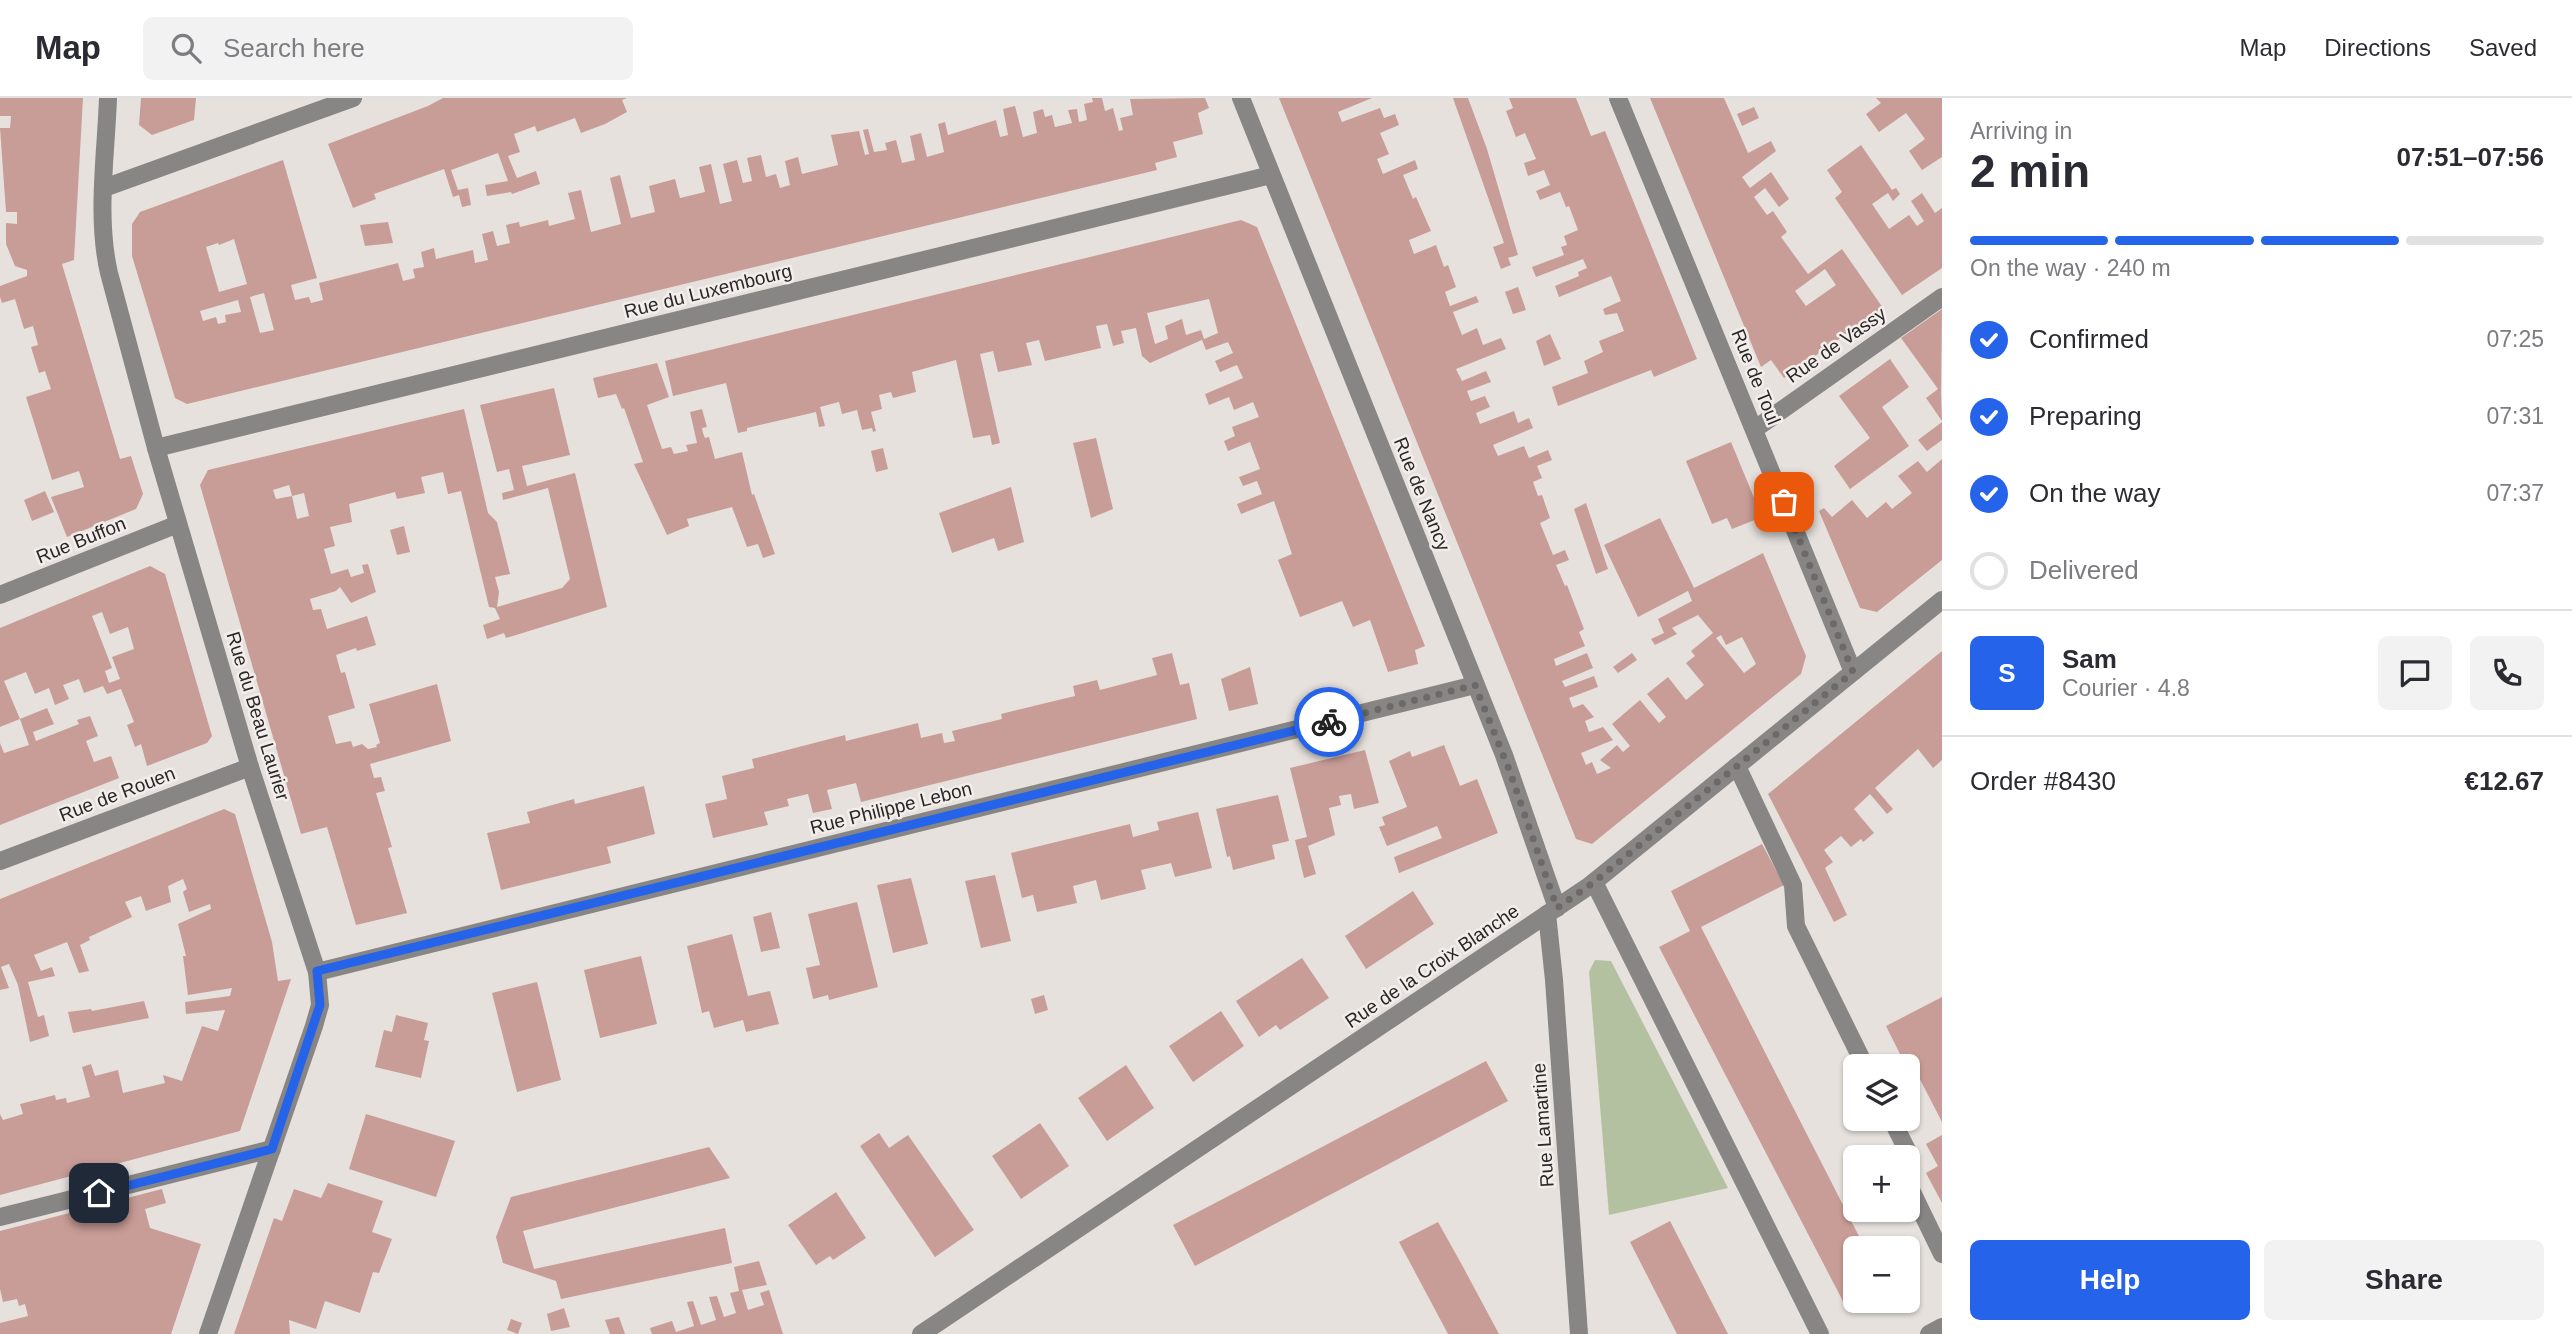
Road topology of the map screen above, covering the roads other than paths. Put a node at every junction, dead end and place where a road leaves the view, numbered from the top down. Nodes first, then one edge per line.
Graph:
1 (108, 98) edge
2 (353, 98) edge
3 (1241, 98) edge
4 (1618, 98) edge
5 (1271, 175) junction
6 (104, 188) junction
7 (1942, 297) edge
8 (1755, 429) junction
9 (156, 448) junction
10 (178, 524) junction
11 (0, 595) edge
12 (1942, 600) edge
13 (1853, 672) junction
14 (1475, 685) junction
15 (1737, 766) junction
16 (250, 767) junction
17 (0, 861) edge
18 (1594, 882) junction
19 (1552, 911) junction
20 (317, 971) junction
21 (1859, 1054) edge
22 (1898, 1131) edge
23 (272, 1149) junction
24 (0, 1217) edge
25 (1942, 1254) edge
26 (1942, 1327) edge
27 (208, 1334) edge
28 (923, 1334) edge
29 (1579, 1334) edge
30 (1820, 1334) edge
31 (1929, 1334) edge

1 - 6 street, Rue du Beau Laurier
2 - 6 street
3 - 5 street, Rue de Nancy
4 - 8 street, Rue de Toul
5 - 9 street, Rue du Luxembourg
5 - 14 street, Rue de Nancy
6 - 9 street, Rue du Beau Laurier
7 - 8 street, Rue de Vassy
8 - 13 street, Rue de Toul
9 - 10 street, Rue du Beau Laurier
10 - 11 street, Rue Buffon
10 - 16 street, Rue du Beau Laurier
12 - 13 street, Rue de la Croix Blanche
13 - 15 street, Rue de la Croix Blanche
14 - 19 street, Rue de Nancy
14 - 20 street, Rue Philippe Lebon
15 - 18 street, Rue de la Croix Blanche
15 - 21 street
16 - 17 street, Rue de Rouen
16 - 20 street, Rue du Beau Laurier
18 - 19 street, Rue de la Croix Blanche
18 - 30 street
19 - 28 street, Rue de la Croix Blanche
19 - 29 street, Rue Lamartine
20 - 23 street, Rue du Beau Laurier
22 - 25 street
23 - 24 street
23 - 27 street, Rue du Beau Laurier
26 - 31 street

